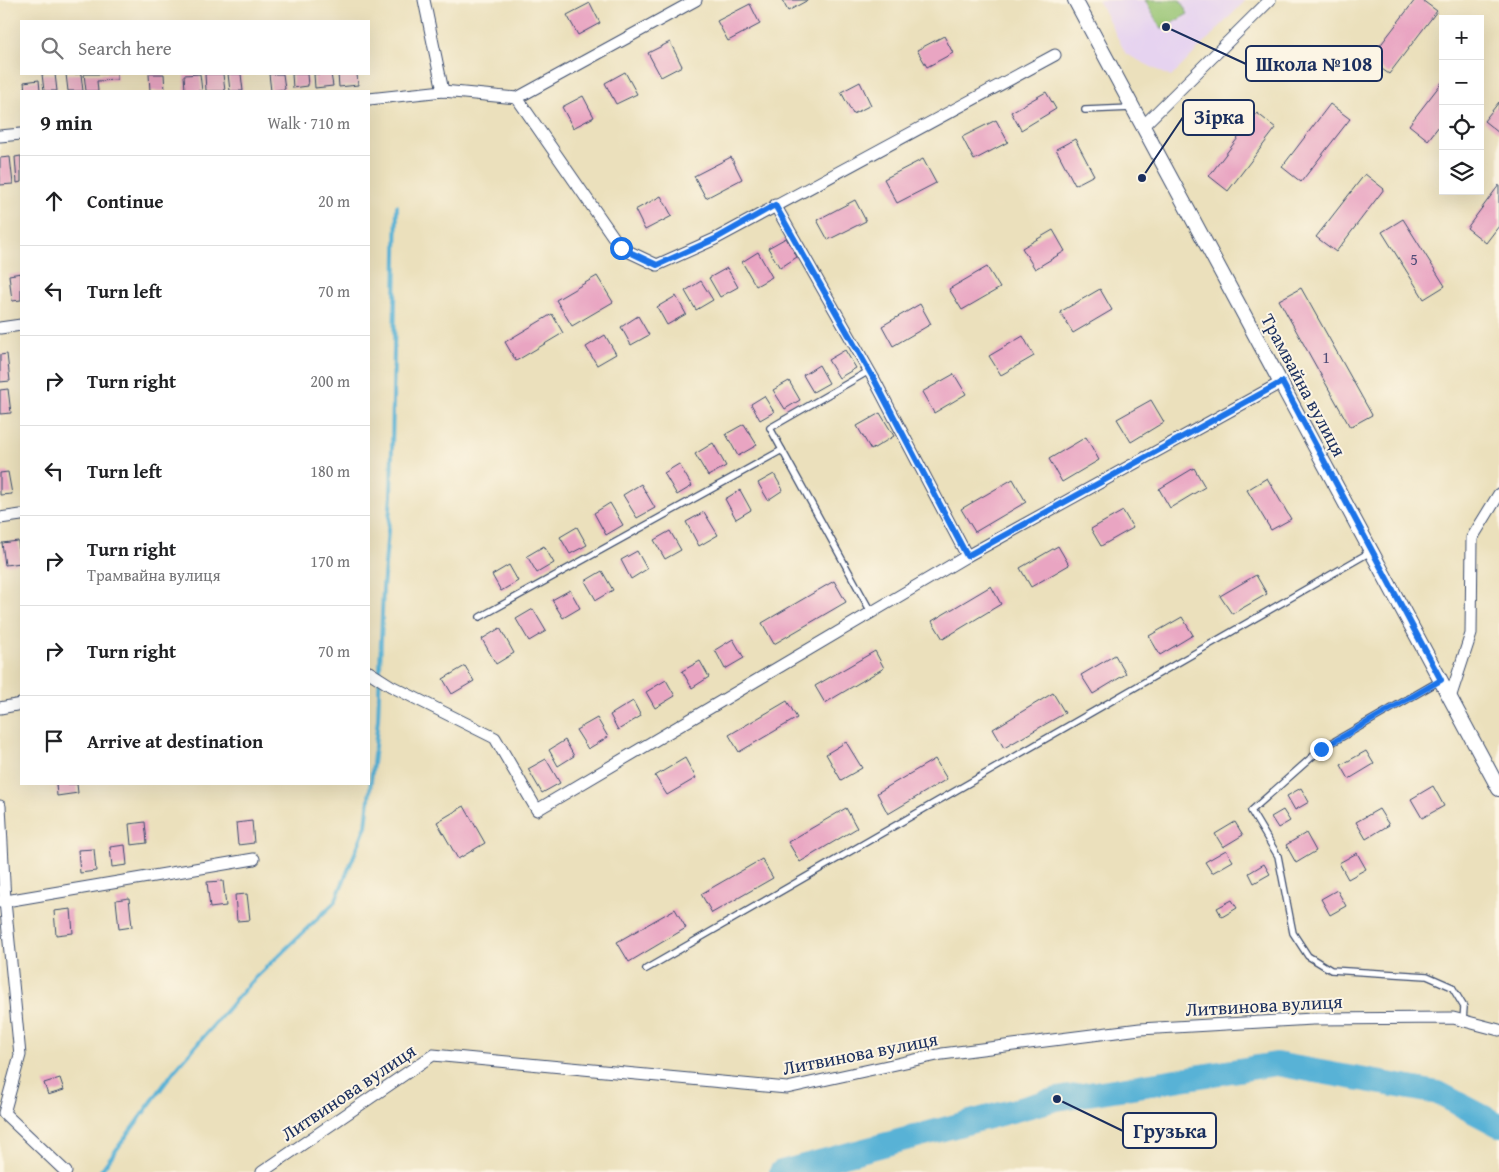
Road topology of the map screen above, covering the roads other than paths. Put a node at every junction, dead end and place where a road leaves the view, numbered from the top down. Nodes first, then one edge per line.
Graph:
1 (424, 0) edge
2 (696, 0) edge
3 (1075, 0) edge
4 (1270, 0) edge
5 (1055, 55) dead end
6 (443, 91) junction
7 (518, 98) junction
8 (370, 99) edge
9 (1134, 108) junction
10 (1085, 110) dead end
11 (1143, 126) junction
12 (20, 134) edge
13 (0, 136) edge
14 (775, 205) junction
15 (20, 325) edge
16 (0, 328) edge
17 (869, 371) junction
18 (1282, 382) junction
19 (782, 450) junction
20 (1499, 494) edge
21 (20, 515) edge
22 (0, 518) edge
23 (1372, 551) junction
24 (967, 556) junction
25 (872, 612) junction
26 (480, 617) dead end
27 (370, 673) edge
28 (1441, 680) junction
29 (1450, 698) junction
30 (20, 704) edge
31 (0, 708) edge
32 (1499, 789) edge
33 (0, 806) edge
34 (254, 859) dead end
35 (3, 901) edge
36 (646, 969) dead end
37 (1463, 1020) junction
38 (1499, 1030) edge
39 (2, 1112) edge
40 (66, 1172) edge
41 (262, 1172) edge

1 - 6 street
2 - 7 street
3 - 9 street, Трамвайна вулиця
4 - 11 street
5 - 14 street
6 - 7 street
6 - 8 street
7 - 14 street
9 - 10 lane
9 - 11 street, Трамвайна вулиця
11 - 18 street, Трамвайна вулиця
12 - 13 street
14 - 17 street
15 - 16 street
17 - 19 lane
17 - 24 street
18 - 23 street, Трамвайна вулиця
18 - 24 street
19 - 25 lane
19 - 26 lane
20 - 29 street
21 - 22 street
23 - 28 street, Трамвайна вулиця
23 - 36 lane
24 - 25 street
25 - 27 street
28 - 29 street, Трамвайна вулиця
28 - 37 lane
29 - 32 street, Трамвайна вулиця
30 - 31 street
33 - 35 street
34 - 35 street
35 - 39 street
37 - 38 street, Литвинова вулиця
37 - 41 street, Литвинова вулиця
39 - 40 street

